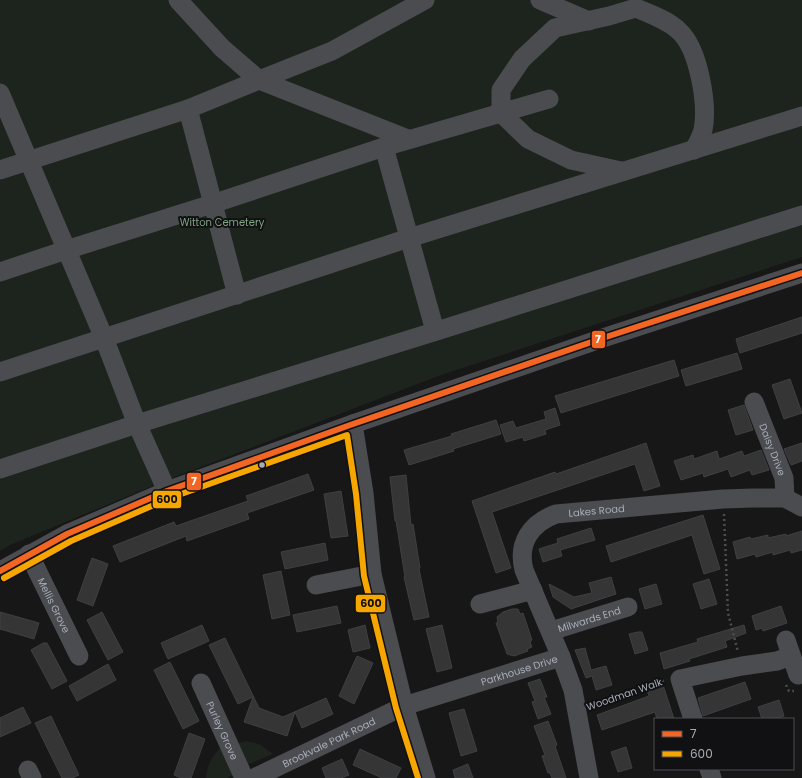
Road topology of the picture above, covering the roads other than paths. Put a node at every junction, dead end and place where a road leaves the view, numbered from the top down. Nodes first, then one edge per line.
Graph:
1 (178, 0) edge
2 (425, 0) edge
3 (540, 0) edge
4 (640, 4) edge
5 (589, 21) junction
6 (259, 80) junction
7 (0, 93) edge
8 (549, 98) dead end
9 (188, 109) junction
10 (501, 113) junction
11 (802, 116) edge
12 (408, 140) junction
13 (384, 147) junction
14 (694, 150) junction
15 (28, 161) junction
16 (0, 170) edge
17 (623, 172) junction
18 (212, 204) junction
19 (802, 215) edge
20 (409, 238) junction
21 (66, 250) junction
22 (0, 272) edge
23 (802, 273) edge
24 (237, 295) junction
25 (436, 331) junction
26 (104, 338) junction
27 (0, 372) edge
28 (754, 402) dead end
29 (137, 424) junction
30 (353, 424) junction
31 (0, 469) edge
32 (167, 490) junction
33 (785, 498) junction
34 (802, 507) edge
35 (29, 554) junction
36 (0, 571) edge
37 (372, 574) junction
38 (316, 585) dead end
39 (533, 590) junction
40 (480, 604) dead end
41 (628, 607) dead end
42 (550, 631) junction
43 (80, 656) dead end
44 (561, 657) junction
45 (798, 675) dead end
46 (202, 683) dead end
47 (404, 706) junction
48 (693, 718) edge
49 (244, 778) edge
50 (254, 778) edge
51 (426, 778) edge
52 (589, 778) edge

1 - 6 street
2 - 6 street
3 - 5 street
4 - 5 street
4 - 14 street
5 - 10 street
6 - 9 street
6 - 12 street
7 - 15 street
8 - 10 street
9 - 15 street
9 - 18 street
10 - 12 street
10 - 17 street
11 - 14 street
12 - 13 street
13 - 18 street
13 - 20 street
14 - 17 street
15 - 16 street
15 - 21 street
17 - 20 street
18 - 21 street
18 - 24 street
19 - 25 street
20 - 24 street
20 - 25 street
21 - 22 street
21 - 26 street
23 - 30 street
24 - 26 street
25 - 29 street
26 - 27 street
26 - 29 street
28 - 33 street, Daisy Drive
29 - 31 street
29 - 32 street
30 - 32 street
30 - 37 street
32 - 35 street
33 - 34 street, Lakes Road
33 - 39 street, Lakes Road
35 - 36 street
35 - 43 street, Mellis Grove
37 - 38 street
37 - 47 street
39 - 40 street
39 - 42 street, Lakes Road
41 - 42 street, Milwards End
42 - 44 street, Lakes Road
44 - 47 street, Parkhouse Drive
44 - 52 street, Parkhouse Drive
45 - 48 street
46 - 49 street, Purley Grove
47 - 50 street, Brookvale Park Road
47 - 51 street

